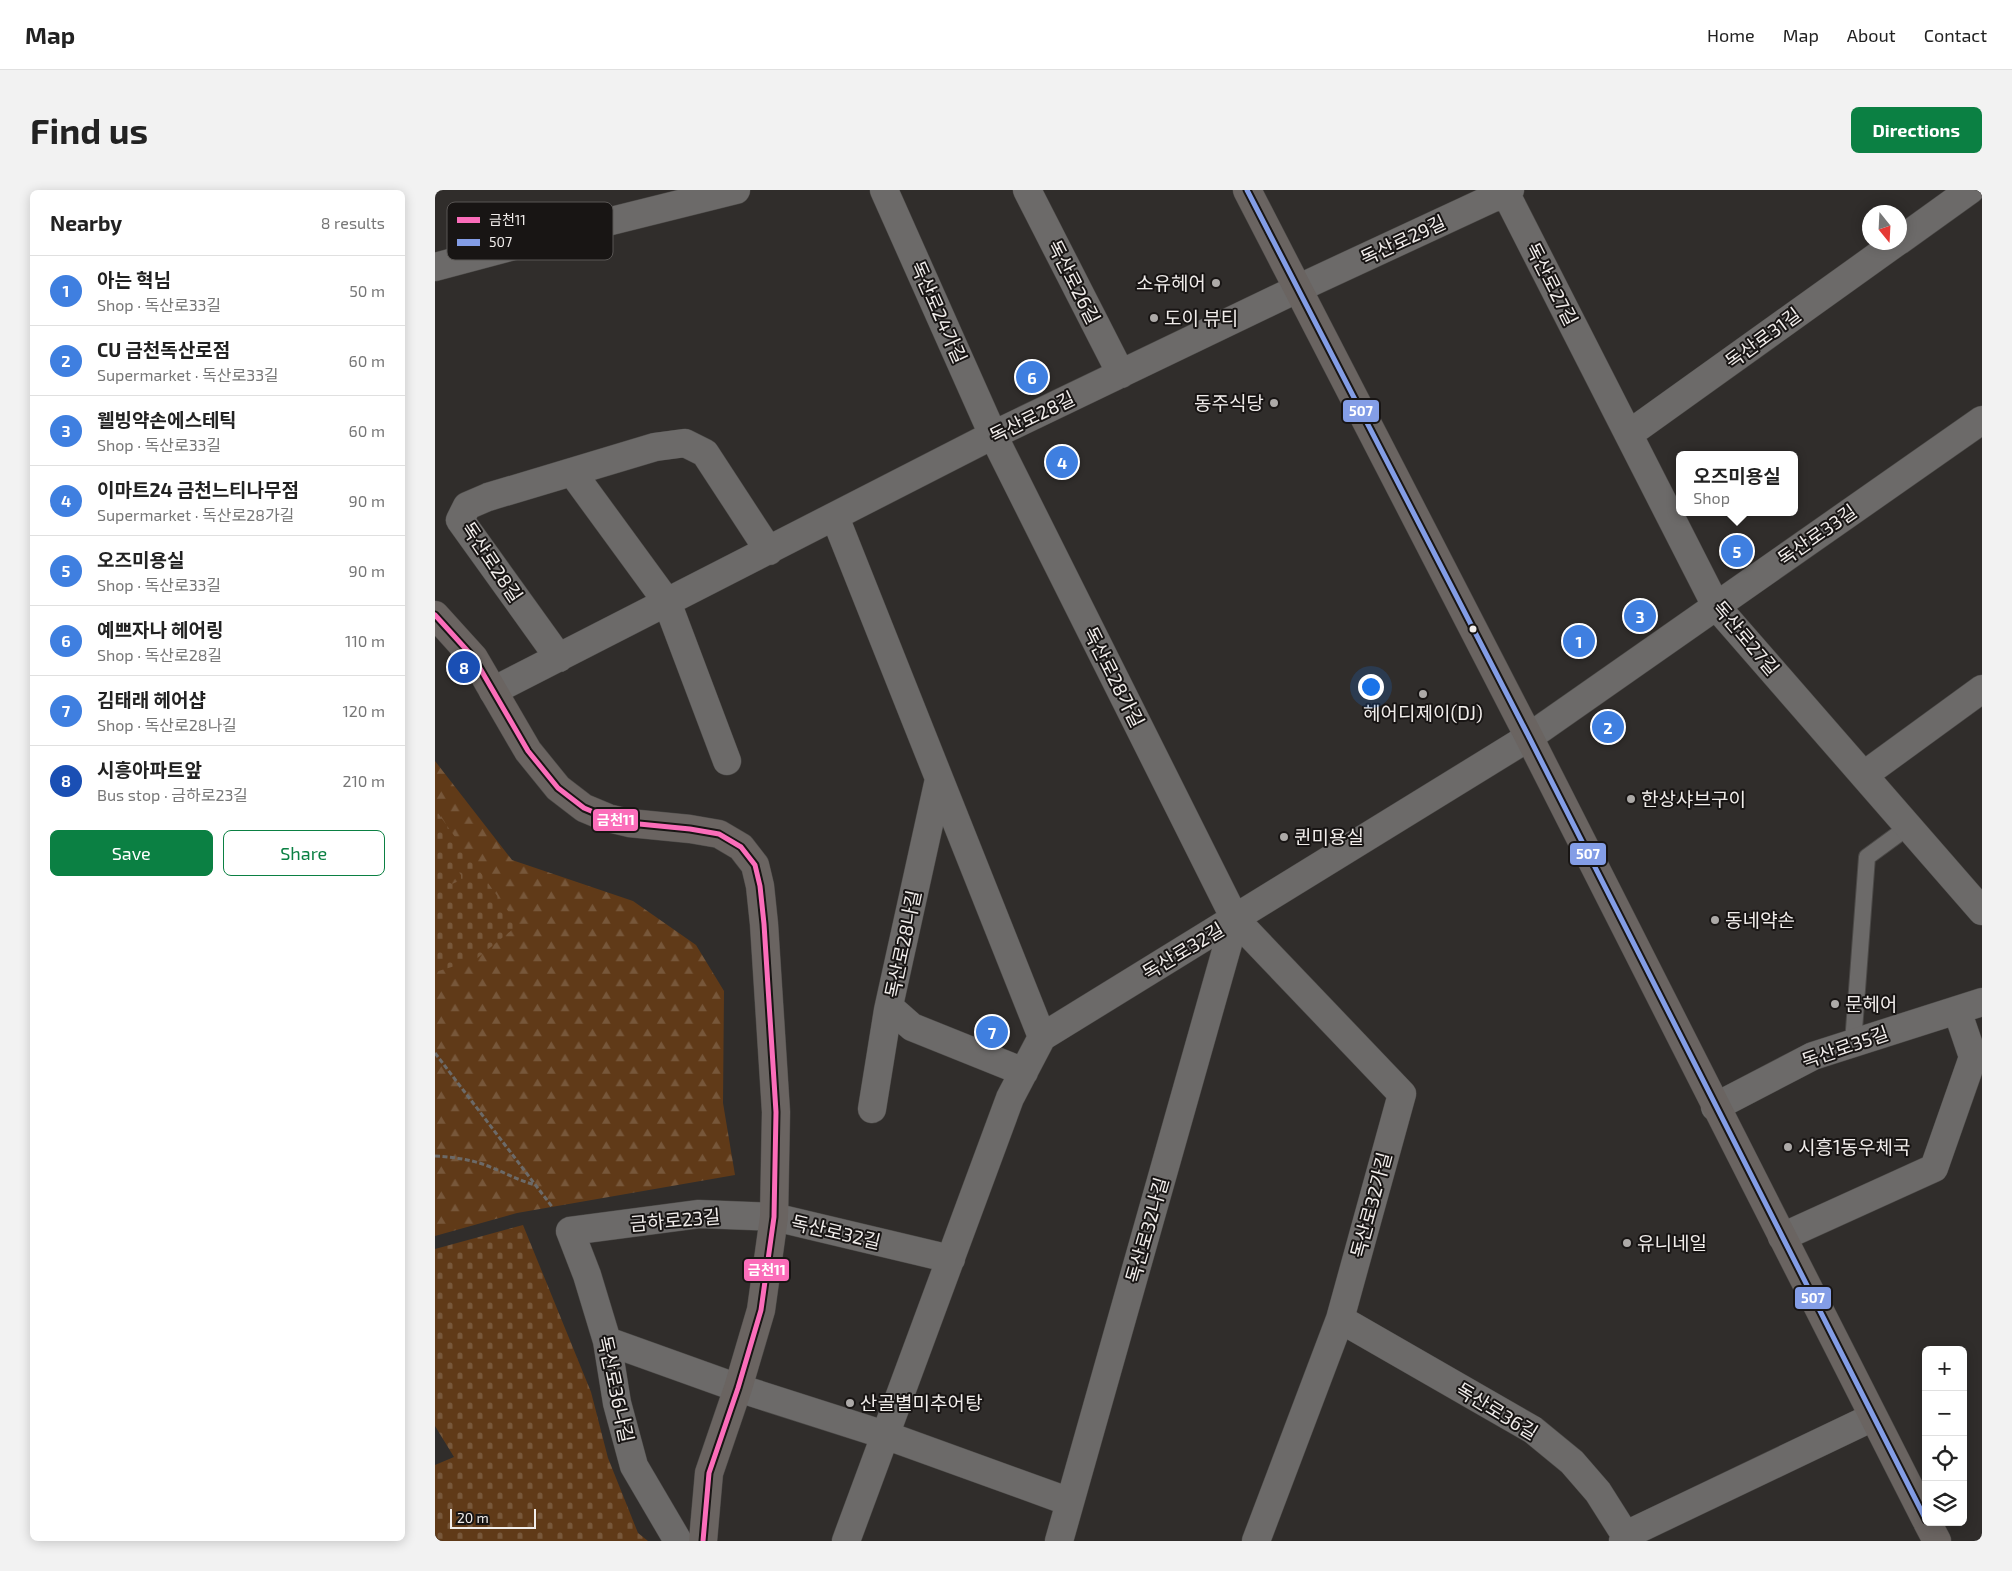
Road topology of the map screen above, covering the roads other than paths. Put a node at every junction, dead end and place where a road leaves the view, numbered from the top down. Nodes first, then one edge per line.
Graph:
1 (736, 190) edge
2 (884, 190) edge
3 (1027, 190) edge
4 (1247, 190) edge
5 (1970, 190) edge
6 (1507, 191) edge
7 (613, 221) edge
8 (1907, 236) edge
9 (1887, 250) edge
10 (464, 260) edge
11 (435, 268) edge
12 (1297, 289) junction
13 (1121, 374) junction
14 (1982, 420) edge
15 (1629, 434) junction
16 (993, 435) junction
17 (572, 472) junction
18 (835, 516) junction
19 (769, 550) junction
20 (667, 602) junction
21 (1716, 606) junction
22 (435, 615) edge
23 (559, 658) junction
24 (1982, 689) edge
25 (493, 691) junction
26 (1529, 738) junction
27 (727, 761) dead end
28 (1864, 775) junction
29 (939, 779) junction
30 (1908, 827) junction
31 (1982, 911) edge
32 (1235, 919) junction
33 (1982, 1002) edge
34 (888, 1010) junction
35 (1957, 1010) junction
36 (1042, 1037) junction
37 (1853, 1043) junction
38 (1024, 1072) junction
39 (1715, 1107) junction
40 (872, 1109) dead end
41 (775, 1217) junction
42 (570, 1231) joint
43 (1781, 1237) junction
44 (951, 1259) junction
45 (1340, 1319) junction
46 (607, 1341) junction
47 (738, 1388) junction
48 (1873, 1417) junction
49 (885, 1436) junction
50 (1070, 1502) junction
51 (1922, 1513) edge
52 (1929, 1526) edge
53 (1626, 1539) edge
54 (678, 1541) edge
55 (703, 1541) edge
56 (846, 1541) edge
57 (1059, 1541) edge
58 (1256, 1541) edge
59 (1937, 1541) edge

1 - 7 street
2 - 16 street, 독산로24가길
3 - 13 street, 독산로26길
4 - 12 main road
5 - 8 street, 독산로31길
6 - 12 street, 독산로29길
6 - 15 street, 독산로27길
9 - 15 street, 독산로31길
10 - 11 street
12 - 13 street, 독산로28길
12 - 26 main road
13 - 16 street, 독산로28길
14 - 21 street, 독산로33길
15 - 21 street, 독산로27길
16 - 18 street, 독산로28길
16 - 32 street, 독산로28가길
17 - 19 street, 독산로28길
17 - 20 street
17 - 23 street, 독산로28길
18 - 19 street, 독산로28길
18 - 29 street
19 - 20 street, 독산로28길
20 - 23 street, 독산로28길
20 - 27 street
21 - 26 street, 독산로33길
21 - 28 street, 독산로27길
22 - 25 main road
23 - 25 street, 독산로28길
24 - 28 street
25 - 41 main road
26 - 32 street, 독산로32길
26 - 39 main road
28 - 30 street, 독산로27길
29 - 34 street, 독산로28나길
29 - 36 street
30 - 31 street, 독산로27길
30 - 37 lane
32 - 36 street, 독산로32길
32 - 45 street, 독산로32가길
32 - 50 street, 독산로32나길
33 - 35 street, 독산로35길
34 - 38 street
34 - 40 street, 독산로28나길
35 - 37 street, 독산로35길
35 - 43 street
36 - 38 street
37 - 39 street, 독산로35길
38 - 44 street
39 - 43 main road
41 - 42 street, 금하로23길
41 - 44 street, 독산로32길
41 - 47 main road, 독산로32길
42 - 46 street, 독산로36나길
43 - 48 main road
44 - 49 street
45 - 53 street, 독산로36길
45 - 58 street, 독산로32가길
46 - 47 street
46 - 54 street, 독산로36나길
47 - 49 street
47 - 55 main road, 독산로32길
48 - 51 main road
48 - 53 street, 독산로36길
49 - 50 street
49 - 56 street
50 - 57 street, 독산로32나길
52 - 59 main road

